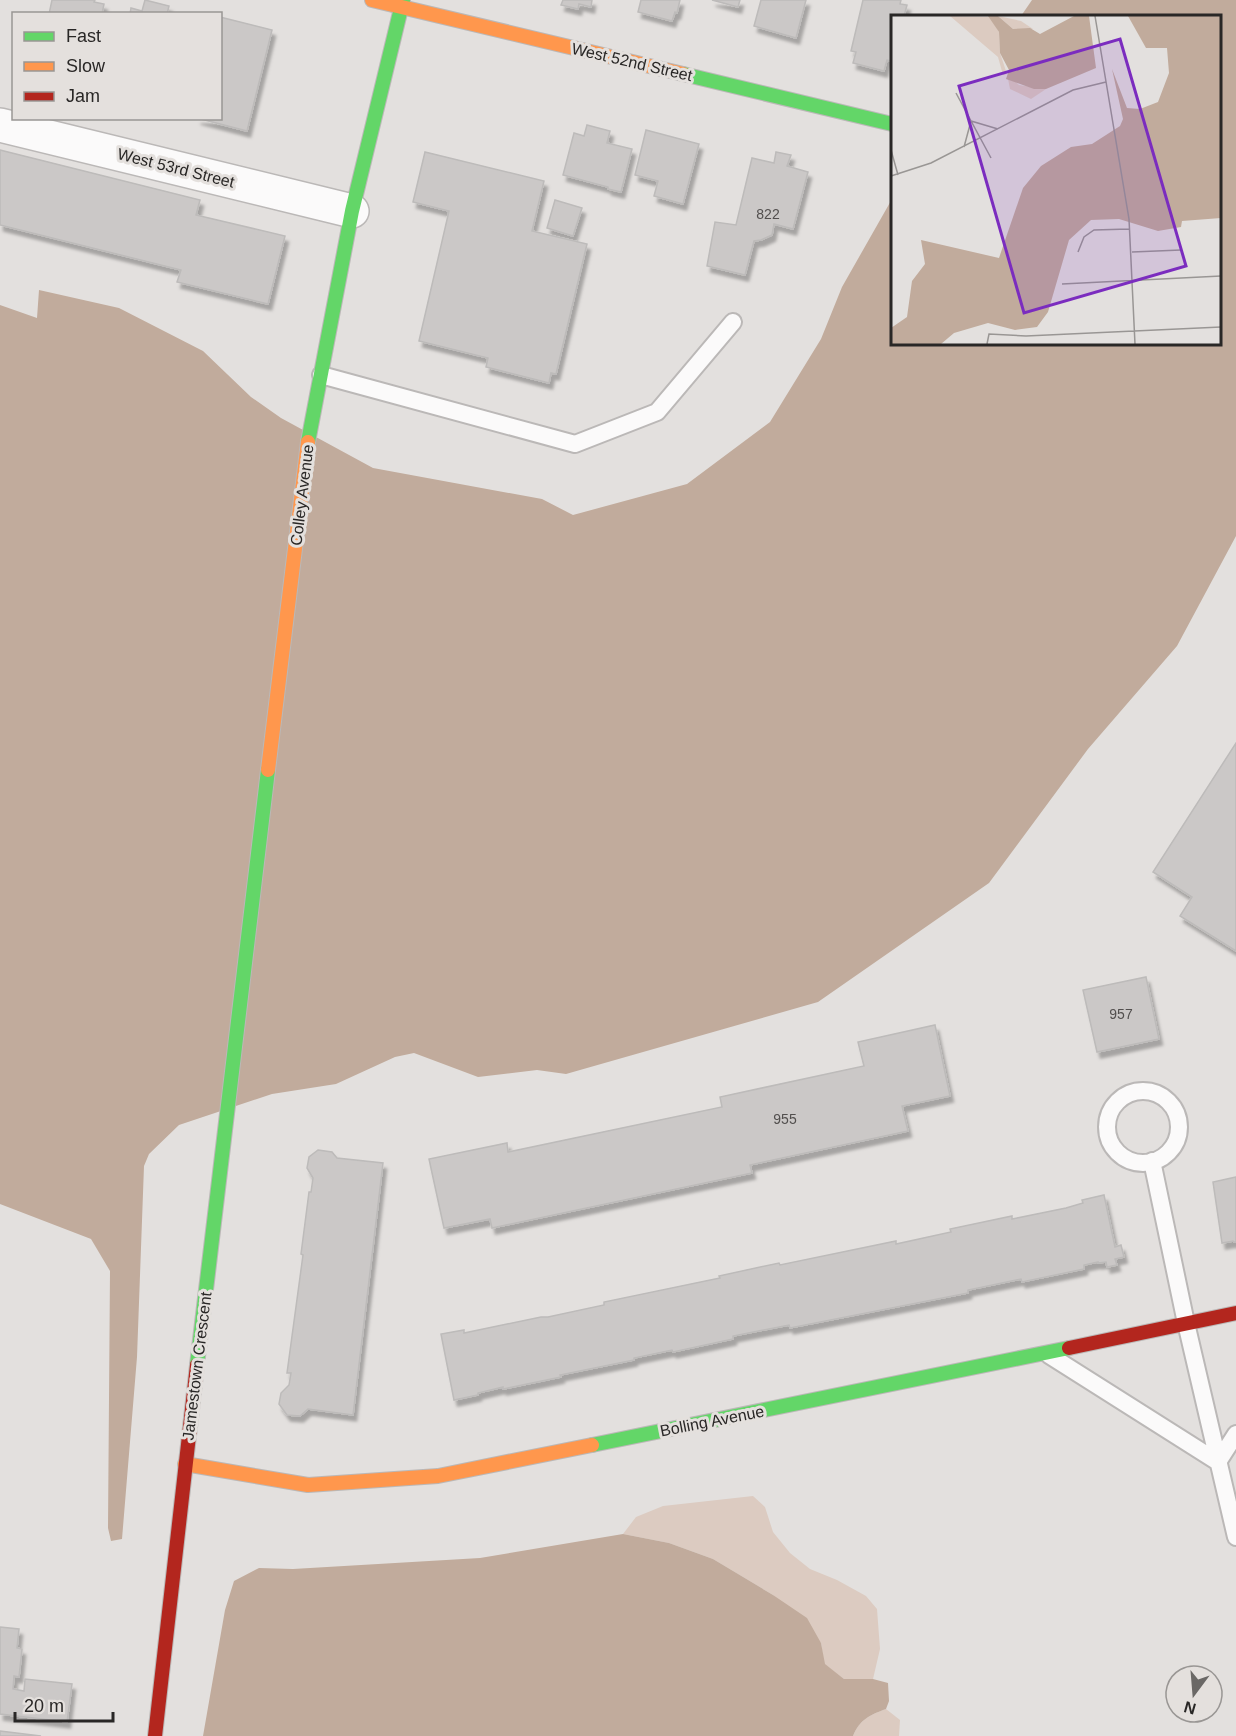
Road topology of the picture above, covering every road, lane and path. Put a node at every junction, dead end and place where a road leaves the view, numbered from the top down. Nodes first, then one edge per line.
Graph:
1 (372, 0) edge
2 (402, 3) edge
3 (891, 124) edge
4 (0, 125) edge
5 (352, 211) junction
6 (733, 322) dead end
7 (321, 375) junction
8 (242, 997) joint
9 (1152, 1161) junction
10 (1236, 1313) edge
11 (1186, 1323) junction
12 (1047, 1353) junction
13 (1236, 1434) edge
14 (1218, 1462) junction
15 (185, 1464) junction
16 (1236, 1537) edge
17 (155, 1736) edge

1 - 2 main road, West 52nd Street
2 - 3 main road, West 52nd Street
2 - 5 main road, Colley Avenue
4 - 5 street, West 53rd Street
5 - 7 main road, Colley Avenue
6 - 7 lane
7 - 8 main road, Colley Avenue
8 - 15 main road, Jamestown Crescent
9 - 9 lane
9 - 11 lane
10 - 11 main road, Bolling Avenue
11 - 12 main road, Bolling Avenue
11 - 14 lane
12 - 14 lane
12 - 15 main road, Bolling Avenue
13 - 14 lane
14 - 16 lane
15 - 17 main road, Jamestown Crescent

